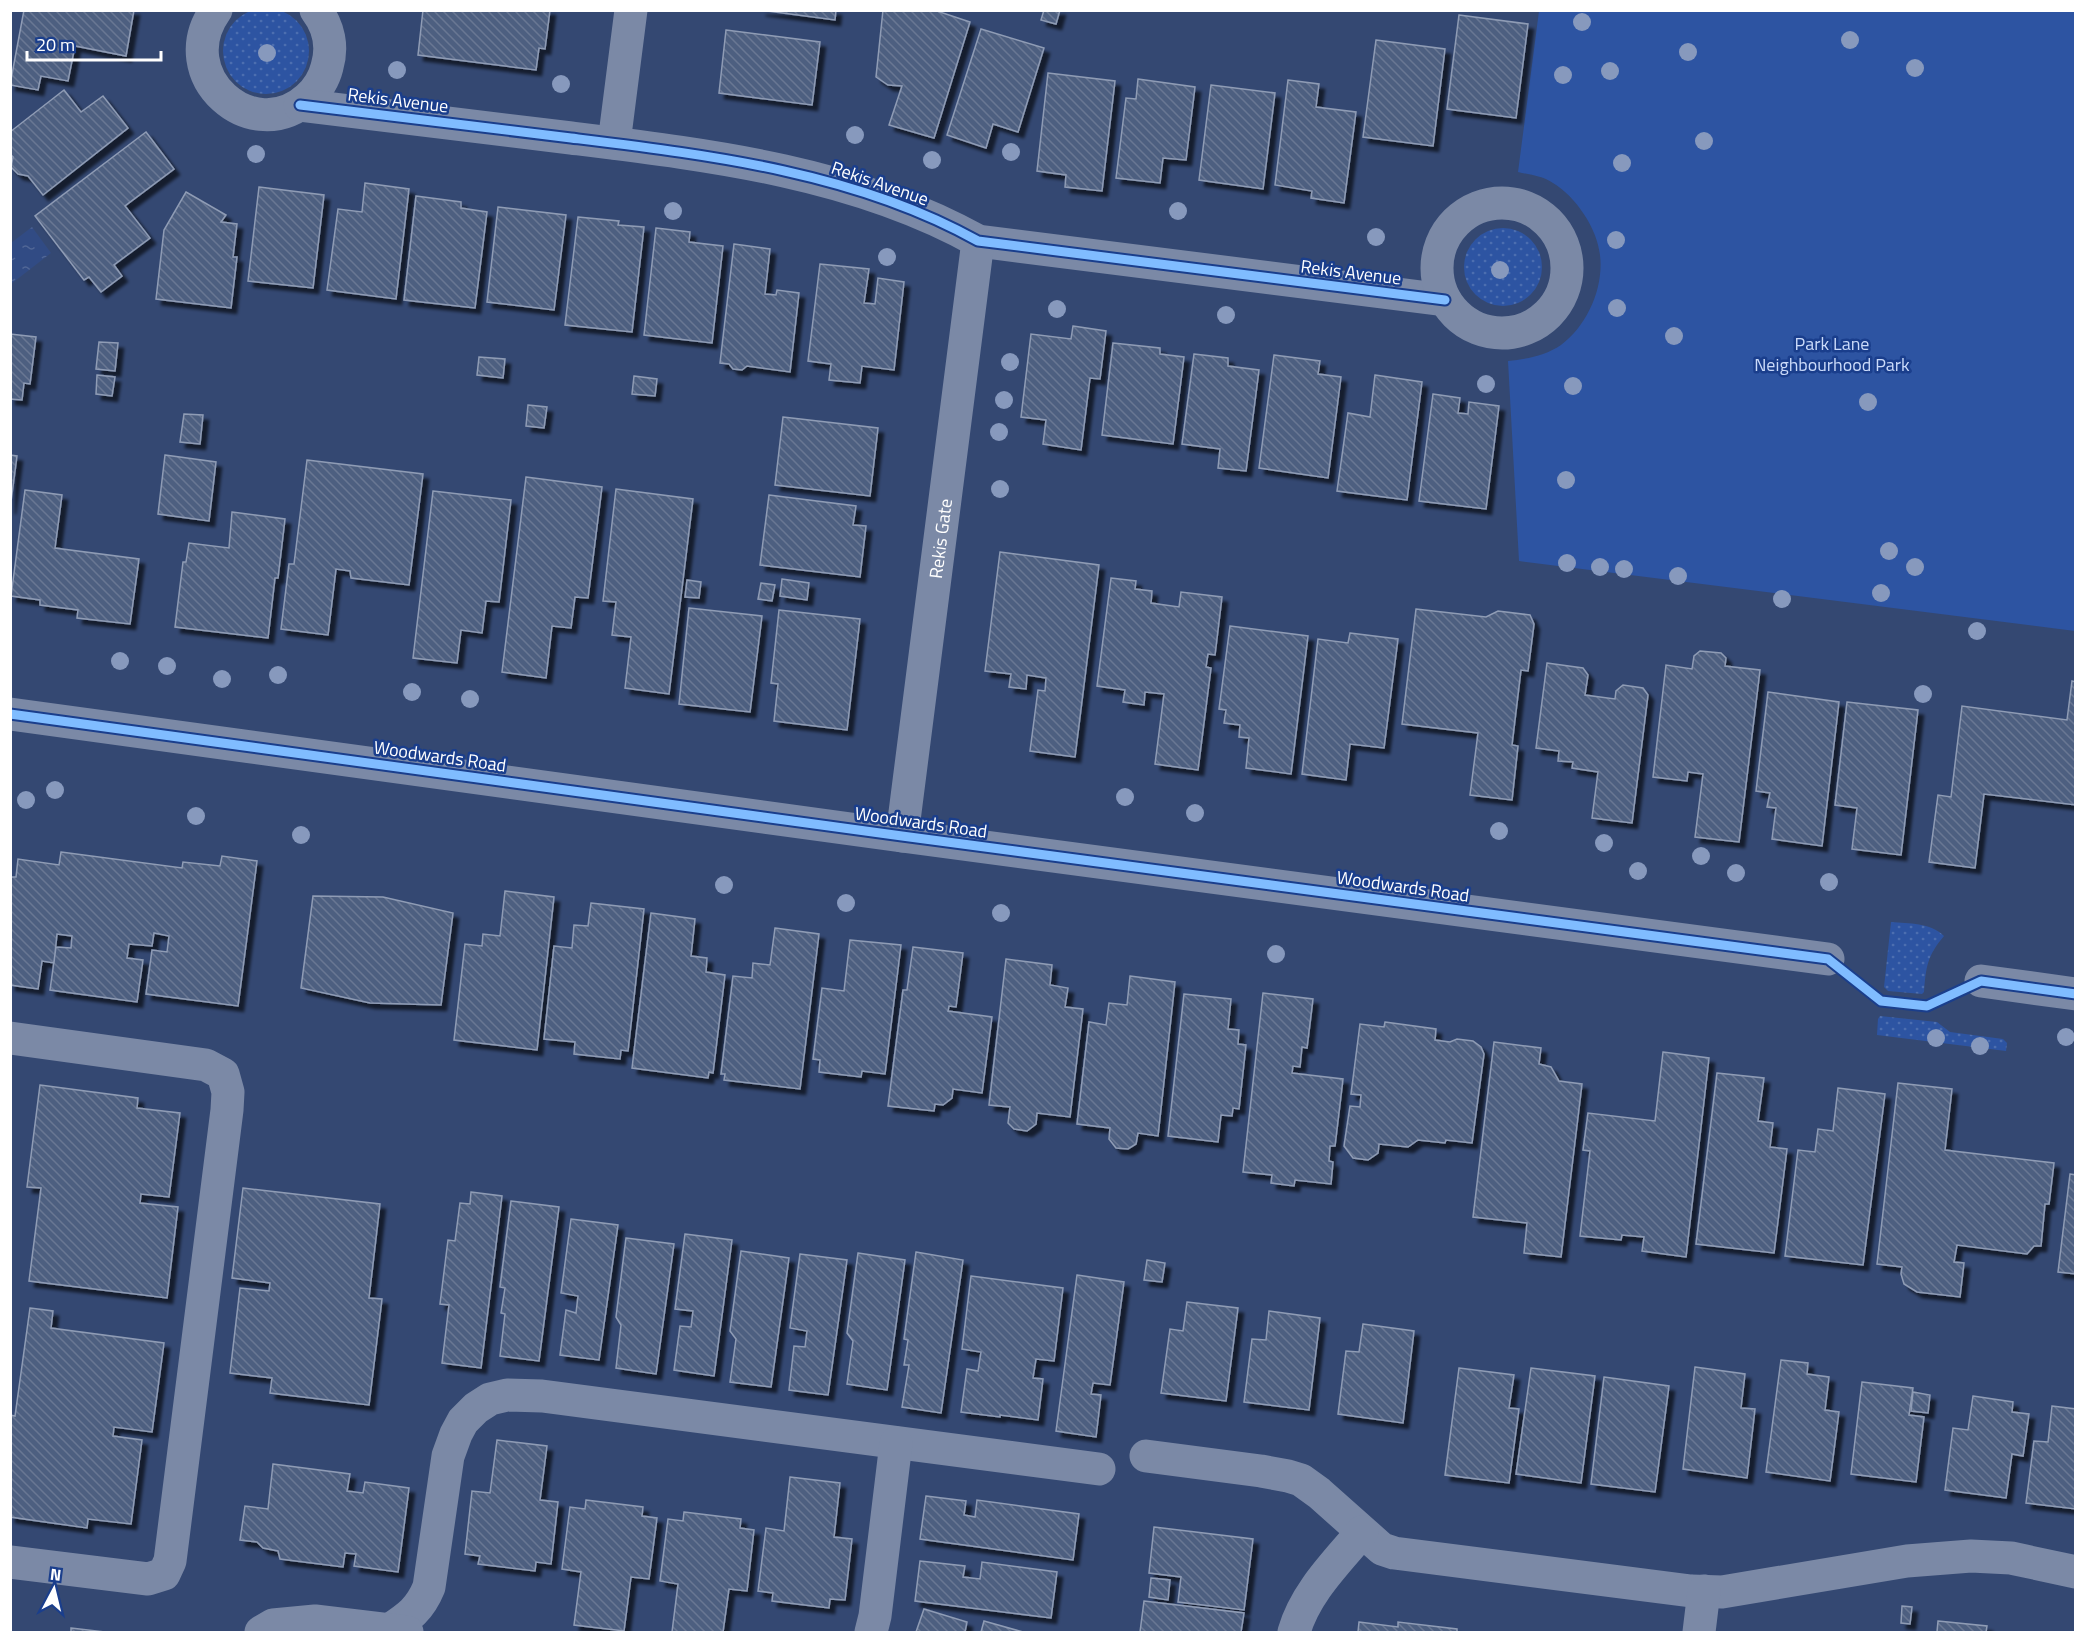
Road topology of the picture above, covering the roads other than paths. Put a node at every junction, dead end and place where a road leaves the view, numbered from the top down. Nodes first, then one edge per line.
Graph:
1 (216, 10) edge
2 (316, 10) edge
3 (632, 10) edge
4 (300, 105) junction
5 (614, 143) junction
6 (978, 241) junction
7 (1445, 300) dead end
8 (10, 714) edge
9 (902, 836) junction
10 (1828, 960) dead end
11 (1981, 981) dead end
12 (2076, 994) edge
13 (10, 1038) edge
14 (896, 1443) junction
15 (1146, 1456) dead end
16 (1100, 1469) dead end
17 (1362, 1532) junction
18 (10, 1562) edge
19 (2076, 1572) edge
20 (1704, 1591) junction
21 (398, 1631) edge
22 (261, 1632) edge
23 (871, 1632) edge
24 (1294, 1632) edge
25 (1699, 1632) edge

1 - 4 street, Rekis Avenue
2 - 4 street, Rekis Avenue
3 - 5 street
4 - 5 street, Rekis Avenue
5 - 6 street, Rekis Avenue
6 - 7 street, Rekis Avenue
6 - 9 street, Rekis Gate
8 - 9 street, Woodwards Road
9 - 10 street, Woodwards Road
11 - 12 street
13 - 18 street
14 - 16 street
14 - 21 street
14 - 23 street
15 - 17 street
17 - 20 street
17 - 24 street
19 - 20 street
20 - 25 street
21 - 22 street

